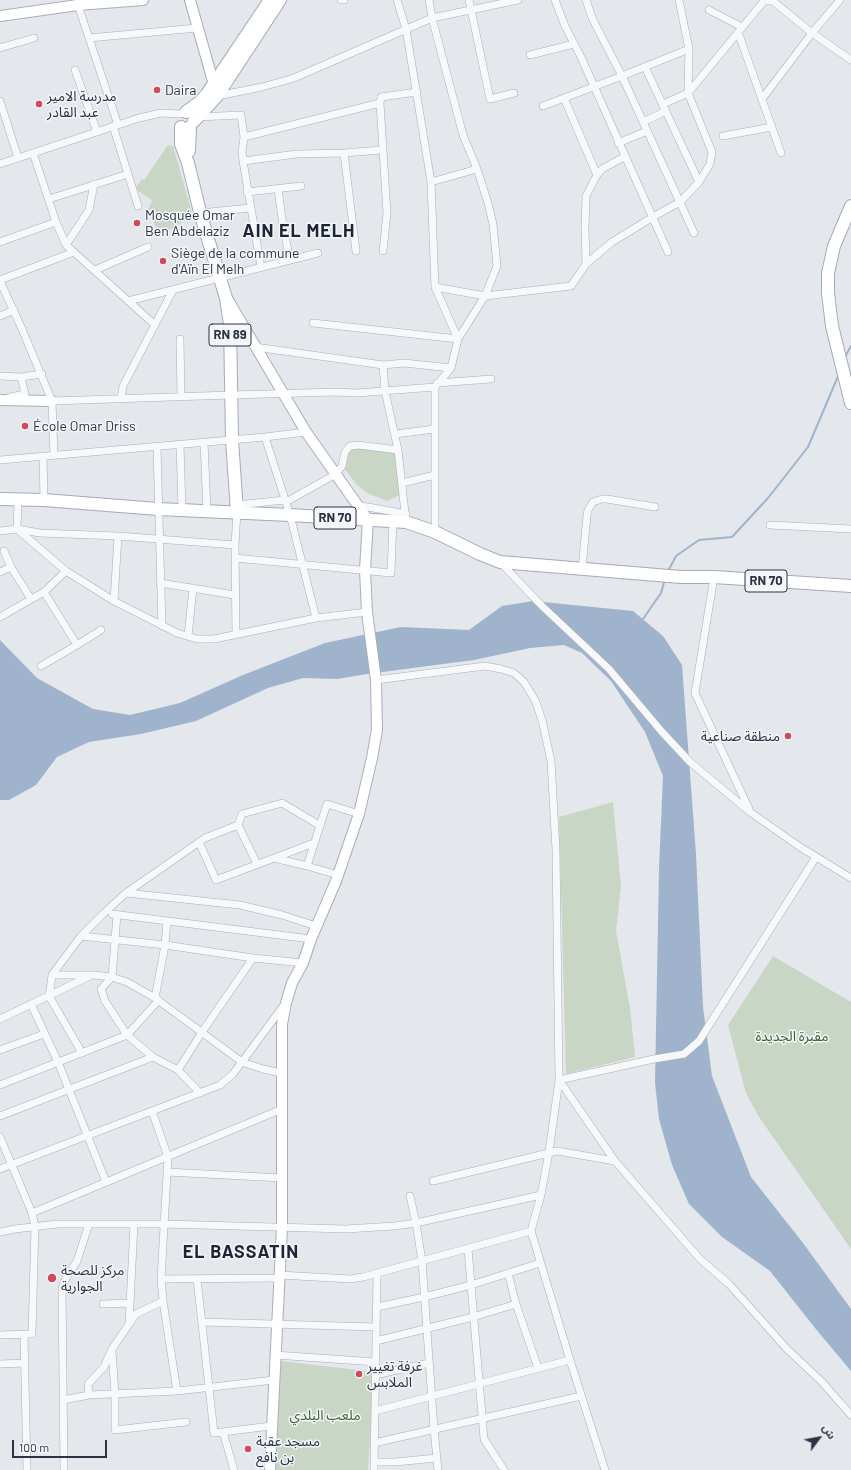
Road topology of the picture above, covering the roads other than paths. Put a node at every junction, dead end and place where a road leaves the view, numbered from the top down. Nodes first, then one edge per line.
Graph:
1 (143, 0) edge
2 (190, 0) edge
3 (270, 0) edge
4 (280, 0) edge
5 (397, 0) edge
6 (429, 0) edge
7 (469, 0) edge
8 (518, 0) edge
9 (555, 0) edge
10 (586, 0) edge
11 (679, 0) edge
12 (840, 0) edge
13 (764, 1) edge
14 (78, 2) edge
15 (471, 10) junction
16 (709, 10) dead end
17 (0, 16) edge
18 (432, 18) junction
19 (197, 28) junction
20 (406, 29) junction
21 (740, 30) junction
22 (812, 33) junction
23 (34, 38) dead end
24 (89, 38) junction
25 (574, 44) junction
26 (0, 48) edge
27 (689, 49) junction
28 (530, 55) dead end
29 (851, 60) edge
30 (645, 66) junction
31 (75, 70) dead end
32 (622, 76) junction
33 (593, 87) junction
34 (215, 91) junction
35 (417, 92) junction
36 (688, 93) junction
37 (514, 94) dead end
38 (564, 98) junction
39 (762, 99) junction
40 (0, 101) edge
41 (380, 102) junction
42 (663, 104) junction
43 (543, 106) dead end
44 (666, 111) junction
45 (188, 120) junction
46 (643, 122) junction
47 (116, 126) junction
48 (772, 127) junction
49 (647, 131) junction
50 (97, 132) junction
51 (724, 136) dead end
52 (244, 137) junction
53 (618, 143) junction
54 (382, 150) junction
55 (33, 153) junction
56 (344, 153) junction
57 (781, 153) dead end
58 (624, 157) junction
59 (18, 158) junction
60 (243, 161) junction
61 (0, 164) edge
62 (477, 169) junction
63 (128, 174) junction
64 (597, 175) junction
65 (431, 182) junction
66 (699, 182) junction
67 (94, 184) junction
68 (302, 186) dead end
69 (278, 189) junction
70 (248, 192) junction
71 (49, 199) junction
72 (680, 202) junction
73 (138, 206) dead end
74 (851, 206) edge
75 (250, 208) junction
76 (201, 216) junction
77 (652, 216) junction
78 (56, 222) junction
79 (694, 233) dead end
80 (0, 242) edge
81 (66, 245) junction
82 (148, 247) dead end
83 (356, 251) dead end
84 (383, 251) dead end
85 (74, 252) junction
86 (318, 252) dead end
87 (668, 252) dead end
88 (290, 260) junction
89 (586, 264) junction
90 (260, 267) junction
91 (94, 270) junction
92 (220, 278) junction
93 (0, 280) edge
94 (435, 287) junction
95 (173, 290) junction
96 (484, 296) junction
97 (226, 298) junction
98 (128, 301) junction
99 (14, 310) junction
100 (0, 316) edge
101 (313, 323) dead end
102 (154, 325) junction
103 (180, 339) dead end
104 (458, 339) junction
105 (255, 347) junction
106 (383, 365) junction
107 (452, 368) junction
108 (847, 372) edge
109 (42, 374) junction
110 (0, 376) edge
111 (21, 377) junction
112 (491, 379) dead end
113 (436, 385) junction
114 (385, 391) junction
115 (284, 394) junction
116 (231, 395) junction
117 (181, 396) junction
118 (121, 398) junction
119 (0, 399) edge
120 (52, 401) junction
121 (851, 403) edge
122 (435, 429) junction
123 (306, 432) junction
124 (395, 434) junction
125 (265, 437) junction
126 (232, 440) junction
127 (204, 442) junction
128 (180, 445) junction
129 (157, 447) junction
130 (398, 450) junction
131 (54, 455) junction
132 (43, 456) junction
133 (0, 460) edge
134 (336, 474) junction
135 (435, 474) junction
136 (402, 483) junction
137 (0, 499) edge
138 (18, 500) junction
139 (44, 500) junction
140 (286, 501) junction
141 (359, 506) junction
142 (655, 507) dead end
143 (158, 509) junction
144 (182, 509) junction
145 (237, 509) junction
146 (207, 511) junction
147 (290, 515) junction
148 (406, 518) junction
149 (368, 520) junction
150 (393, 521) junction
151 (770, 525) dead end
152 (17, 529) junction
153 (851, 529) edge
154 (0, 531) edge
155 (435, 532) junction
156 (118, 536) junction
157 (158, 538) junction
158 (235, 544) junction
159 (4, 551) dead end
160 (235, 558) junction
161 (500, 562) junction
162 (302, 564) junction
163 (11, 567) junction
164 (582, 569) junction
165 (365, 570) junction
166 (66, 571) junction
167 (0, 572) edge
168 (714, 577) junction
169 (160, 582) junction
170 (851, 586) edge
171 (193, 588) junction
172 (44, 592) junction
173 (235, 595) junction
174 (31, 599) junction
175 (114, 601) junction
176 (0, 617) edge
177 (368, 617) junction
178 (316, 618) junction
179 (162, 626) junction
180 (101, 630) dead end
181 (236, 634) junction
182 (188, 636) junction
183 (77, 645) junction
184 (41, 666) dead end
185 (375, 677) junction
186 (750, 812) junction
187 (359, 814) junction
188 (319, 824) junction
189 (238, 825) junction
190 (199, 842) junction
191 (314, 843) junction
192 (816, 857) junction
193 (274, 858) junction
194 (257, 864) junction
195 (307, 866) junction
196 (338, 875) junction
197 (851, 878) edge
198 (126, 893) junction
199 (104, 913) junction
200 (117, 915) junction
201 (167, 921) junction
202 (316, 926) junction
203 (81, 936) junction
204 (114, 939) junction
205 (311, 940) junction
206 (165, 945) junction
207 (253, 958) junction
208 (303, 963) junction
209 (93, 974) junction
210 (52, 975) junction
211 (112, 978) junction
212 (49, 996) junction
213 (157, 999) junction
214 (286, 1003) junction
215 (31, 1004) junction
216 (0, 1019) edge
217 (202, 1032) junction
218 (44, 1034) junction
219 (127, 1035) junction
220 (0, 1050) edge
221 (82, 1053) junction
222 (153, 1057) junction
223 (58, 1062) junction
224 (242, 1062) junction
225 (178, 1070) junction
226 (281, 1073) junction
227 (559, 1080) junction
228 (0, 1085) edge
229 (69, 1090) junction
230 (200, 1093) junction
231 (282, 1109) junction
232 (152, 1111) junction
233 (0, 1116) edge
234 (88, 1136) junction
235 (0, 1137) edge
236 (549, 1152) junction
237 (168, 1157) junction
238 (615, 1161) junction
239 (12, 1165) junction
240 (0, 1170) edge
241 (167, 1172) junction
242 (282, 1178) junction
243 (433, 1181) dead end
244 (106, 1182) junction
245 (541, 1195) junction
246 (410, 1196) dead end
247 (32, 1213) junction
248 (416, 1223) junction
249 (89, 1224) junction
250 (134, 1224) junction
251 (164, 1224) junction
252 (35, 1226) junction
253 (282, 1227) junction
254 (531, 1231) junction
255 (0, 1232) edge
256 (468, 1249) junction
257 (422, 1261) junction
258 (540, 1263) junction
259 (508, 1273) junction
260 (377, 1274) junction
261 (279, 1276) junction
262 (197, 1278) junction
263 (162, 1279) junction
264 (470, 1285) junction
265 (424, 1297) junction
266 (162, 1301) junction
267 (130, 1303) junction
268 (103, 1304) dead end
269 (516, 1304) junction
270 (376, 1307) junction
271 (473, 1317) junction
272 (202, 1322) junction
273 (129, 1324) junction
274 (277, 1324) junction
275 (376, 1327) junction
276 (427, 1329) junction
277 (24, 1334) junction
278 (0, 1335) edge
279 (376, 1341) junction
280 (112, 1350) junction
281 (275, 1355) junction
282 (570, 1360) junction
283 (376, 1362) junction
284 (25, 1363) junction
285 (429, 1363) junction
286 (0, 1364) edge
287 (538, 1368) junction
288 (375, 1375) junction
289 (274, 1380) junction
290 (479, 1383) junction
291 (209, 1387) junction
292 (177, 1391) junction
293 (115, 1394) junction
294 (89, 1395) junction
295 (432, 1395) junction
296 (581, 1396) junction
297 (63, 1400) junction
298 (375, 1411) junction
299 (851, 1415) edge
300 (482, 1418) junction
301 (186, 1422) dead end
302 (271, 1426) junction
303 (434, 1429) junction
304 (223, 1432) junction
305 (374, 1443) junction
306 (437, 1458) junction
307 (374, 1462) junction
308 (27, 1470) edge
309 (64, 1470) edge
310 (234, 1470) edge
311 (270, 1470) edge
312 (374, 1470) edge
313 (438, 1470) edge
314 (504, 1470) edge
315 (605, 1470) edge

1 - 14 street
2 - 19 street
3 - 34 main road
4 - 34 main road
5 - 20 street
6 - 18 street
7 - 15 street
8 - 15 street
9 - 25 street
10 - 32 street
11 - 27 street
12 - 22 street
13 - 21 street
13 - 22 street
14 - 17 street
14 - 24 street
15 - 18 street
15 - 37 street
16 - 21 street
18 - 20 street
18 - 62 street
19 - 24 street
19 - 34 street
20 - 34 street
20 - 35 street
21 - 36 street
21 - 39 street
22 - 29 street
22 - 39 street
23 - 26 street
24 - 47 street
25 - 28 street
25 - 33 street
27 - 30 street
27 - 36 street
30 - 32 street
30 - 42 street
31 - 50 street
32 - 33 street
32 - 46 street
33 - 38 street
33 - 53 street
34 - 45 main road
35 - 41 street
35 - 65 street
36 - 42 street
36 - 66 street
38 - 43 street
38 - 64 street
39 - 48 street
40 - 59 street
41 - 52 street
41 - 54 street
42 - 44 street
44 - 46 street
44 - 66 street
45 - 47 street
45 - 52 street
45 - 76 main road, RN 89
46 - 49 street
47 - 50 street
47 - 63 street
48 - 51 street
48 - 57 street
49 - 53 street
49 - 72 street
50 - 55 street
52 - 60 street
53 - 58 street
54 - 56 street
54 - 84 street
55 - 59 street
55 - 71 street
56 - 60 street
56 - 83 street
58 - 64 street
58 - 77 street
59 - 61 street
60 - 70 street
62 - 65 street
62 - 96 street
63 - 67 street
63 - 73 street
64 - 89 street
65 - 94 street
66 - 72 street
67 - 71 street
67 - 81 street
68 - 69 street
69 - 70 street
69 - 88 street
70 - 75 street
71 - 78 street
72 - 77 street
72 - 79 street
74 - 108 main road
75 - 76 street
75 - 90 street
76 - 92 main road, RN 89
77 - 87 street
77 - 89 street
78 - 80 street
78 - 81 street
81 - 85 street
82 - 91 street
85 - 91 street
85 - 93 street
86 - 88 street
88 - 90 street
89 - 96 street
90 - 92 street
91 - 98 street
92 - 95 street
92 - 97 main road, RN 89
93 - 99 street
94 - 96 street
94 - 104 street
95 - 98 street
95 - 102 street
96 - 104 street
97 - 105 street
97 - 116 main road, RN 89
98 - 102 street
99 - 100 street
99 - 109 street
101 - 104 street
102 - 118 street
103 - 117 street
104 - 107 street
105 - 106 street
105 - 115 street
106 - 107 street
106 - 114 street
107 - 113 street
108 - 121 main road
109 - 111 street
109 - 120 street
110 - 111 street
111 - 119 street
112 - 113 street
113 - 114 street
113 - 122 street
114 - 115 street
114 - 124 street
115 - 116 street
115 - 123 street
116 - 117 street
116 - 126 main road, RN 89
117 - 118 street
118 - 120 street
119 - 120 street
120 - 131 street
122 - 124 street
122 - 135 street
123 - 125 street
123 - 134 street
124 - 130 street
125 - 126 street
125 - 140 street
126 - 127 street
126 - 145 main road, RN 89
127 - 128 street
127 - 146 street
128 - 129 street
128 - 144 street
129 - 131 street
129 - 143 street
130 - 134 street
130 - 136 street
131 - 132 street
132 - 133 street
132 - 139 street
134 - 140 street
134 - 141 street
135 - 136 street
135 - 155 street
136 - 148 street
137 - 138 main road, RN 70
138 - 139 main road, RN 70
138 - 152 street
139 - 143 main road, RN 70
140 - 145 street
140 - 147 street
141 - 148 street
141 - 149 street
142 - 164 street
143 - 144 main road, RN 70
143 - 157 street
144 - 146 main road, RN 70
145 - 146 main road, RN 70
145 - 147 main road, RN 70
145 - 158 street
147 - 149 main road, RN 70
147 - 162 street
148 - 150 main road, RN 70
148 - 155 main road, RN 70
149 - 150 main road, RN 70
149 - 165 street
150 - 165 street
151 - 153 street
152 - 154 street
152 - 156 street
152 - 166 street
155 - 161 main road, RN 70
156 - 157 street
156 - 175 street
157 - 158 street
157 - 169 street
158 - 160 street
159 - 163 street
160 - 162 street
160 - 173 street
161 - 164 main road, RN 70
161 - 186 street
162 - 165 street
162 - 178 street
163 - 167 street
163 - 174 street
164 - 168 main road, RN 70
165 - 177 street
166 - 172 street
166 - 175 street
168 - 170 main road, RN 70
168 - 186 street
169 - 171 street
169 - 179 street
171 - 173 street
171 - 182 street
172 - 174 street
172 - 183 street
173 - 181 street
174 - 176 street
175 - 179 street
177 - 178 street
177 - 185 street
178 - 181 street
179 - 182 street
180 - 183 street
181 - 182 street
183 - 184 street
185 - 187 street
185 - 227 street
186 - 192 street
187 - 188 street
187 - 196 street
188 - 189 street
188 - 191 street
189 - 190 street
189 - 194 street
190 - 194 street
190 - 198 street
191 - 193 street
191 - 195 street
192 - 197 street
192 - 227 street
193 - 194 street
193 - 195 street
195 - 196 street
196 - 202 street
198 - 199 street
198 - 202 street
199 - 200 street
199 - 203 street
200 - 201 street
200 - 204 street
201 - 205 street
201 - 206 street
202 - 205 street
203 - 204 street
203 - 210 street
204 - 206 street
204 - 211 street
205 - 208 street
206 - 207 street
206 - 213 street
207 - 208 street
207 - 217 street
208 - 214 street
209 - 210 street
209 - 211 street
209 - 212 street
210 - 212 street
211 - 213 street
211 - 219 street
212 - 215 street
212 - 221 street
213 - 217 street
213 - 219 street
214 - 224 street
214 - 226 street
215 - 216 street
215 - 218 street
217 - 224 street
217 - 225 street
218 - 220 street
218 - 223 street
219 - 221 street
219 - 222 street
221 - 223 street
222 - 225 street
222 - 229 street
223 - 228 street
223 - 229 street
224 - 226 street
224 - 230 street
225 - 230 street
226 - 231 street
227 - 236 street
227 - 238 street
229 - 233 street
229 - 234 street
230 - 232 street
231 - 237 street
231 - 242 street
232 - 234 street
232 - 237 street
234 - 239 street
234 - 244 street
235 - 239 street
236 - 238 street
236 - 243 street
236 - 245 street
237 - 241 street
237 - 244 street
238 - 299 street
239 - 240 street
239 - 247 street
241 - 242 street
241 - 251 street
242 - 253 street
244 - 247 street
245 - 248 street
245 - 254 street
246 - 248 street
247 - 252 street
248 - 253 street
248 - 257 street
249 - 250 street
249 - 252 street
249 - 297 street
250 - 251 street
250 - 267 street
251 - 253 street
251 - 263 street
252 - 255 street
252 - 277 street
253 - 261 street
254 - 256 street
254 - 258 street
256 - 257 street
256 - 264 street
257 - 260 street
257 - 265 street
258 - 259 street
258 - 282 street
259 - 264 street
259 - 269 street
260 - 261 street
260 - 270 street
261 - 262 street
261 - 274 street
262 - 263 street
262 - 272 street
263 - 266 street
264 - 265 street
264 - 271 street
265 - 270 street
265 - 276 street
266 - 273 street
266 - 292 street
267 - 268 street
267 - 273 street
269 - 271 street
269 - 287 street
270 - 275 street
271 - 276 street
271 - 290 street
272 - 274 street
272 - 291 street
273 - 280 street
274 - 275 street
274 - 281 street
275 - 279 street
276 - 279 street
276 - 285 street
277 - 278 street
277 - 284 street
279 - 283 street
280 - 293 street
280 - 294 street
281 - 283 street
281 - 289 street
282 - 287 street
282 - 296 street
283 - 288 street
284 - 286 street
284 - 308 street
285 - 288 street
285 - 295 street
287 - 290 street
288 - 298 street
289 - 291 street
289 - 302 street
290 - 295 street
290 - 300 street
291 - 292 street
291 - 304 street
292 - 293 street
293 - 294 street
293 - 301 street
294 - 297 street
295 - 298 street
295 - 303 street
296 - 300 street
296 - 315 street
297 - 309 street
298 - 305 street
300 - 303 street
300 - 314 street
302 - 304 street
302 - 311 street
303 - 305 street
303 - 306 street
304 - 310 street
305 - 307 street
306 - 307 street
306 - 313 street
307 - 312 street

